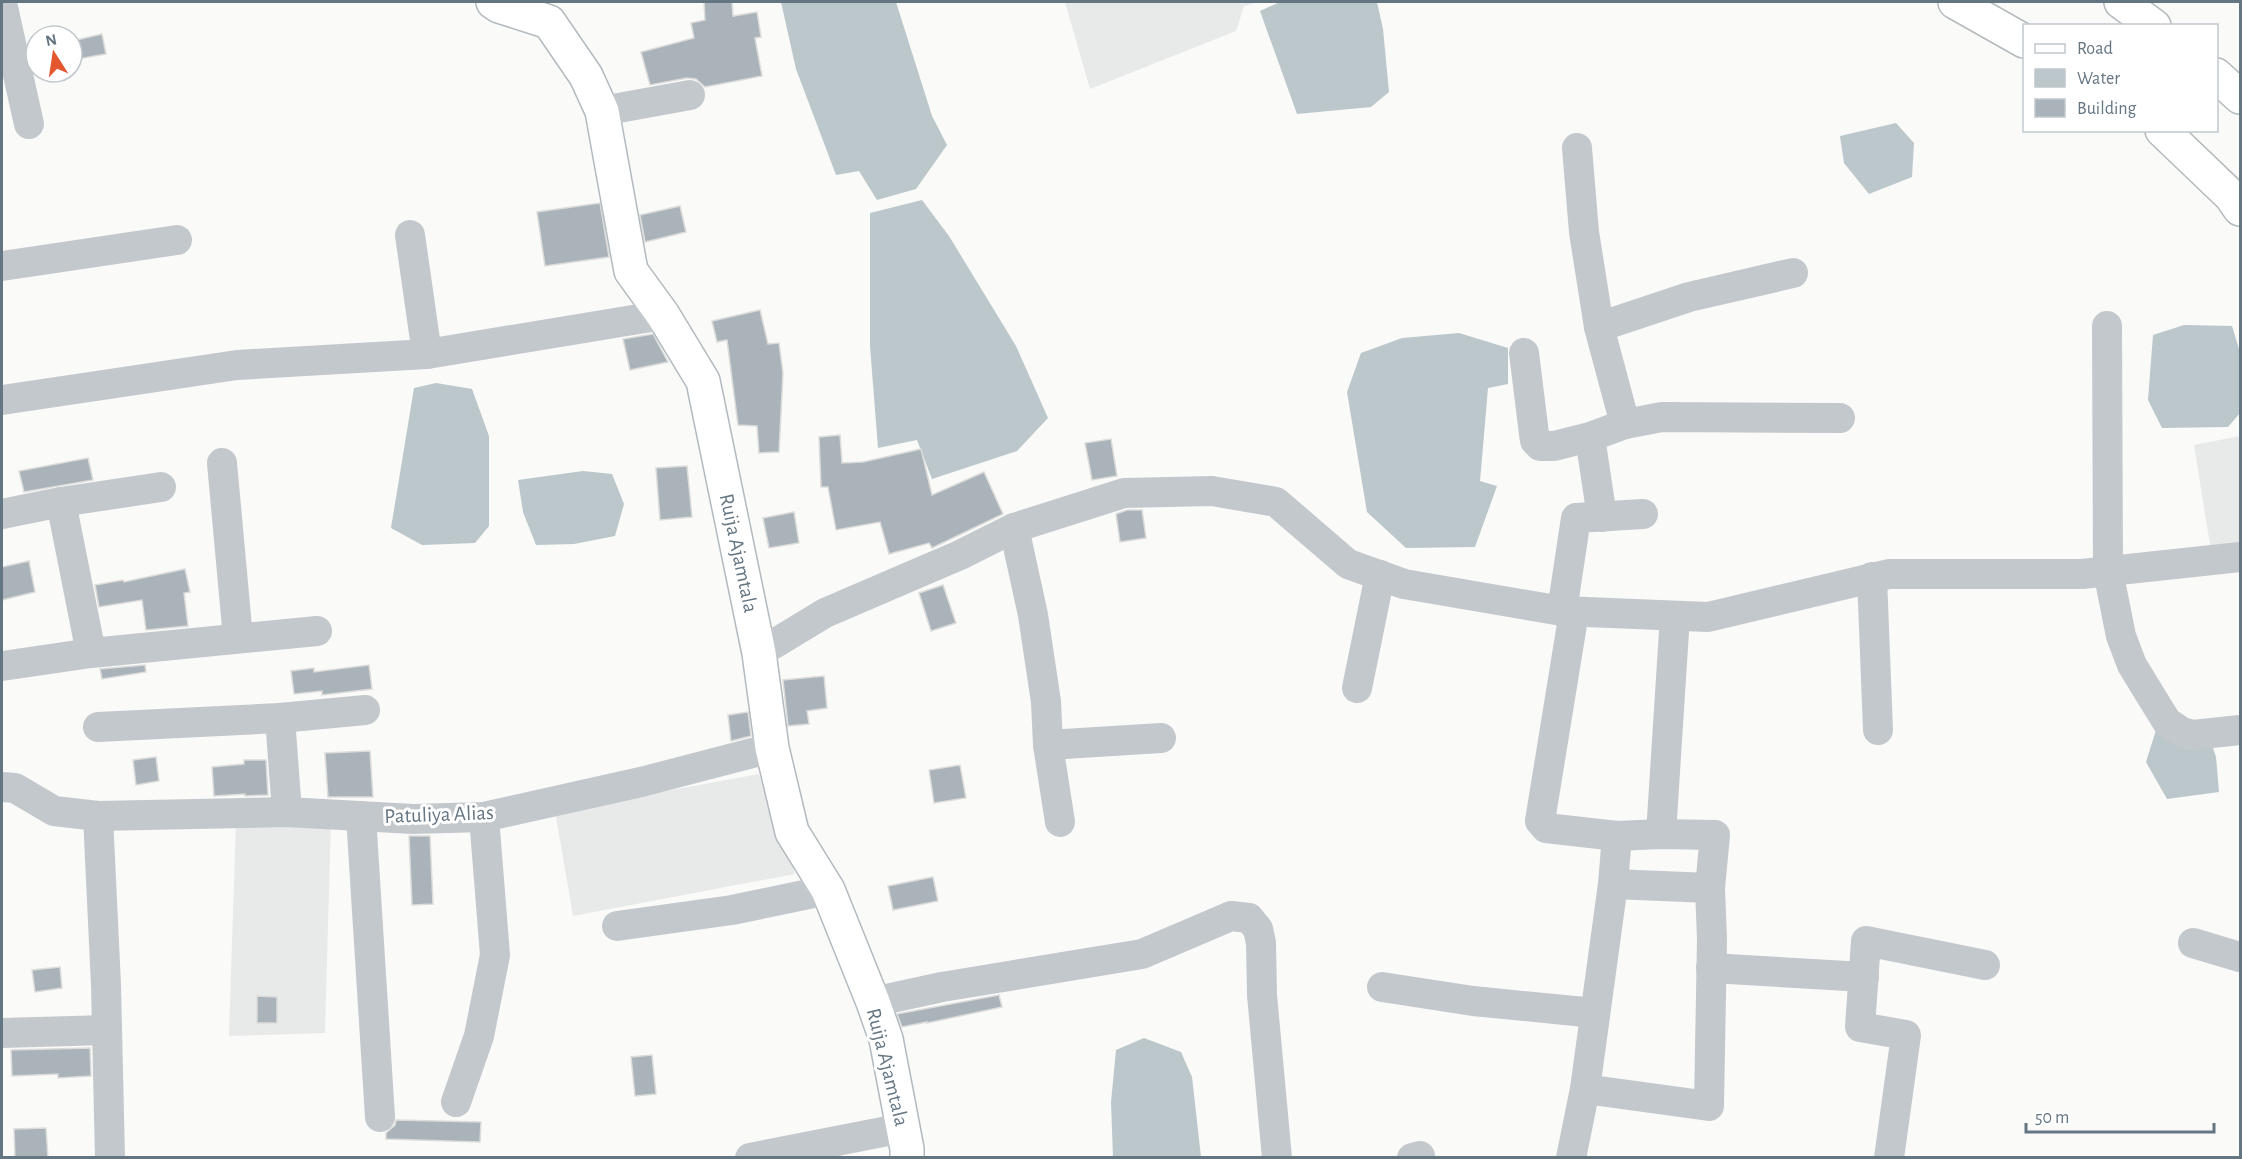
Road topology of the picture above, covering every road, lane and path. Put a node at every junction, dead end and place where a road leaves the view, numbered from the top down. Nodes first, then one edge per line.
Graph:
1 (493, 2) edge
2 (1955, 2) edge
3 (2121, 2) edge
4 (2, 7) edge
5 (538, 9) edge
6 (2151, 24) edge
7 (2023, 39) edge
8 (2218, 76) edge
9 (690, 94) dead end
10 (2241, 97) edge
11 (602, 111) junction
12 (29, 124) dead end
13 (2164, 132) edge
14 (1577, 148) dead end
15 (2241, 209) edge
16 (410, 235) dead end
17 (177, 240) dead end
18 (2, 266) edge
19 (1793, 273) dead end
20 (663, 315) junction
21 (2107, 326) dead end
22 (1599, 327) junction
23 (1524, 353) dead end
24 (427, 354) junction
25 (2, 400) edge
26 (1840, 418) dead end
27 (1625, 424) junction
28 (1590, 437) junction
29 (222, 463) dead end
30 (161, 487) dead end
31 (61, 502) junction
32 (2, 513) edge
33 (1643, 514) dead end
34 (1602, 517) junction
35 (1014, 528) junction
36 (2241, 557) edge
37 (2108, 571) junction
38 (1380, 575) junction
39 (1872, 578) junction
40 (1568, 611) junction
41 (1675, 616) junction
42 (317, 631) dead end
43 (238, 638) junction
44 (91, 653) junction
45 (759, 653) junction
46 (2, 666) edge
47 (1357, 687) dead end
48 (365, 710) dead end
49 (280, 718) junction
50 (98, 727) dead end
51 (1878, 730) dead end
52 (2241, 730) edge
53 (1161, 738) dead end
54 (1047, 745) junction
55 (772, 748) junction
56 (2, 788) edge
57 (287, 812) junction
58 (98, 816) junction
59 (361, 816) junction
60 (484, 817) junction
61 (1060, 822) dead end
62 (1661, 834) junction
63 (1617, 836) junction
64 (1613, 884) junction
65 (1710, 888) junction
66 (828, 890) junction
67 (617, 926) dead end
68 (2193, 943) dead end
69 (2241, 957) edge
70 (1985, 965) dead end
71 (1712, 968) junction
72 (1864, 977) junction
73 (1382, 987) dead end
74 (873, 1002) junction
75 (1595, 1013) junction
76 (107, 1030) junction
77 (2, 1033) edge
78 (1585, 1089) junction
79 (456, 1102) dead end
80 (380, 1117) dead end
81 (905, 1143) edge
82 (110, 1158) edge
83 (750, 1158) edge
84 (1277, 1158) edge
85 (1571, 1158) edge
86 (1889, 1158) edge

1 - 5 main road, Ruija Ajamtala
2 - 7 main road
3 - 6 main road
4 - 12 street
5 - 11 main road, Ruija Ajamtala
8 - 10 main road
9 - 11 street
11 - 20 main road, Ruija Ajamtala
13 - 15 main road
14 - 22 street
16 - 24 street
17 - 18 street
19 - 22 street
20 - 24 street
20 - 45 main road, Ruija Ajamtala
21 - 37 street
22 - 27 street
23 - 28 street
24 - 25 street
26 - 27 street
27 - 28 street
28 - 34 street
29 - 43 street
30 - 31 street
31 - 32 street
31 - 44 street
33 - 34 street
34 - 40 street
35 - 38 street
35 - 45 street
35 - 54 street
36 - 37 street
37 - 39 street
37 - 52 street
38 - 40 street
38 - 47 street
39 - 41 street
39 - 51 street
40 - 41 street
40 - 63 street
41 - 62 street
42 - 43 street
43 - 44 street
44 - 46 street
45 - 55 main road, Ruija Ajamtala
48 - 49 street
49 - 50 street
49 - 57 street
53 - 54 street
54 - 61 street
55 - 60 street, Patuliya Alias
55 - 66 main road, Ruija Ajamtala
56 - 58 street, Patuliya Alias
57 - 58 street, Patuliya Alias
57 - 59 street, Patuliya Alias
58 - 76 street
59 - 60 street, Patuliya Alias
59 - 80 street
60 - 79 street
62 - 63 street
62 - 65 street
63 - 64 street
64 - 65 street
64 - 75 street
65 - 71 street
66 - 67 street
66 - 74 main road, Ruija Ajamtala
68 - 69 street
70 - 72 street
71 - 72 street
71 - 78 street
72 - 86 street
73 - 75 street
74 - 81 main road, Ruija Ajamtala
74 - 84 street
75 - 78 street
76 - 77 street
76 - 82 street
78 - 85 street
81 - 83 street

